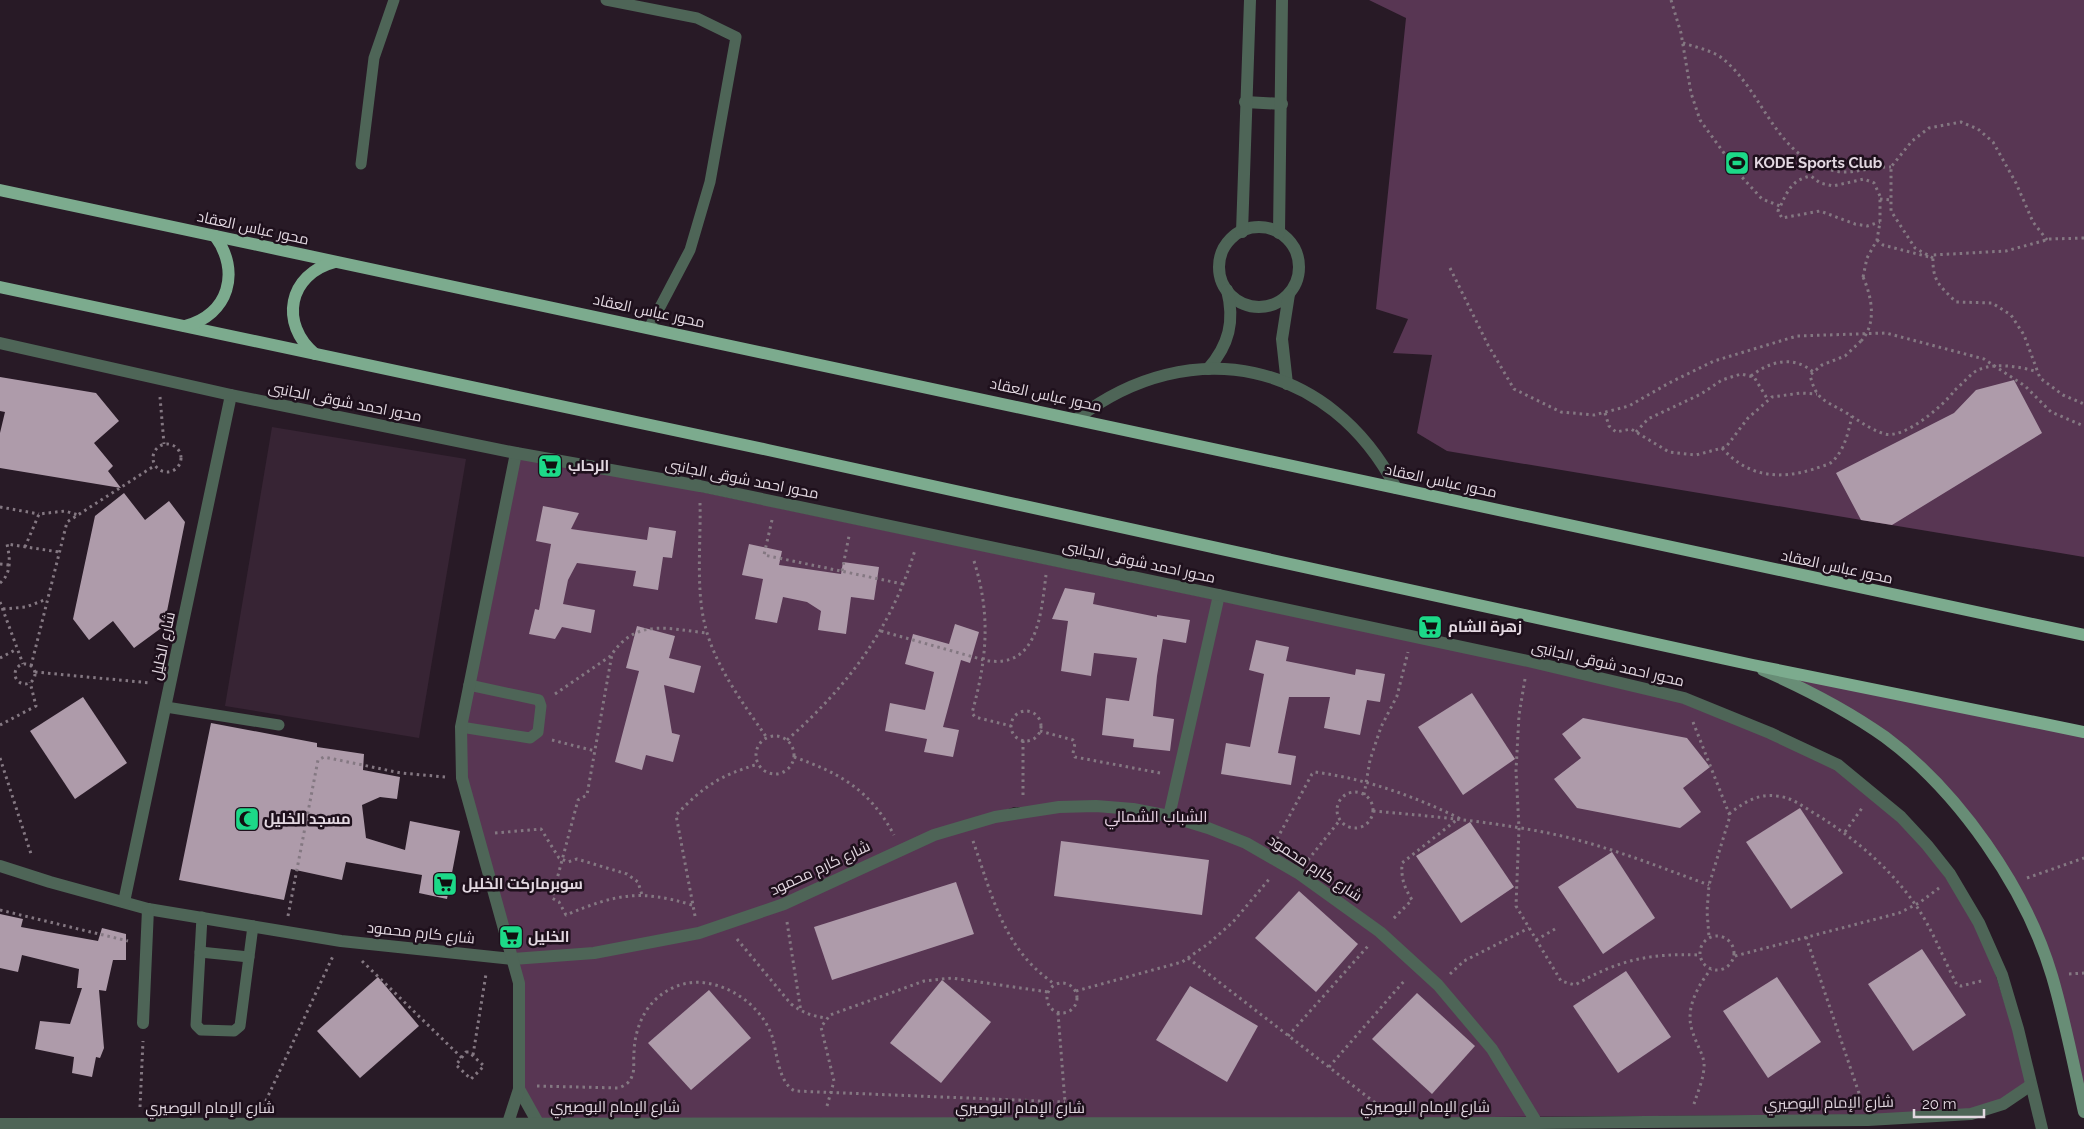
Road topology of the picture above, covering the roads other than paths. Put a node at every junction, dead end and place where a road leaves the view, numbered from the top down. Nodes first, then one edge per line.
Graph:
1 (394, 0) edge
2 (606, 0) edge
3 (1250, 0) edge
4 (1282, 0) edge
5 (1245, 102) junction
6 (1282, 104) junction
7 (361, 164) dead end
8 (0, 190) edge
9 (1242, 232) junction
10 (1279, 232) junction
11 (215, 236) junction
12 (337, 262) junction
13 (0, 287) edge
14 (1227, 290) junction
15 (1289, 294) junction
16 (182, 326) junction
17 (649, 328) junction
18 (0, 343) edge
19 (315, 354) junction
20 (1208, 369) junction
21 (1288, 384) junction
22 (232, 396) junction
23 (1078, 418) junction
24 (516, 453) junction
25 (1396, 488) junction
26 (1219, 595) junction
27 (2084, 635) edge
28 (1753, 665) junction
29 (469, 685) junction
30 (166, 708) junction
31 (278, 725) dead end
32 (461, 727) junction
33 (2084, 732) edge
34 (1170, 816) junction
35 (0, 866) edge
36 (124, 902) junction
37 (148, 909) junction
38 (202, 918) junction
39 (253, 926) junction
40 (200, 952) junction
41 (249, 957) junction
42 (513, 959) junction
43 (143, 1023) road end
44 (2084, 1059) edge
45 (2074, 1068) junction
46 (2031, 1084) junction
47 (519, 1087) junction
48 (2084, 1112) edge
49 (1537, 1123) junction
50 (0, 1124) edge
51 (508, 1126) edge
52 (538, 1126) edge
53 (2042, 1129) edge

1 - 7 lane
2 - 17 lane
3 - 5 street
4 - 6 street
5 - 6 street
5 - 9 street
6 - 10 street
8 - 11 main road, محور عباس العقاد
9 - 10 street
9 - 14 street
10 - 15 street
11 - 12 main road, محور عباس العقاد
11 - 16 main road
12 - 17 main road, محور عباس العقاد
12 - 19 main road
13 - 16 main road
14 - 15 street
14 - 20 street
15 - 21 street
16 - 19 main road
17 - 23 main road, محور عباس العقاد
18 - 22 street, محور احمد شوقى الجانبى
19 - 28 main road
20 - 21 street
20 - 23 street
21 - 25 street
22 - 24 street, محور احمد شوقى الجانبى
22 - 30 street, شارع الخليل
23 - 25 main road, محور عباس العقاد
24 - 26 street, محور احمد شوقى الجانبى
24 - 29 street
25 - 27 main road, محور عباس العقاد
26 - 34 street
26 - 46 street, محور احمد شوقى الجانبى
28 - 33 main road
28 - 45 main road
29 - 32 street
29 - 32 lane
30 - 31 lane
30 - 36 street, شارع الخليل
32 - 42 street
34 - 42 street, شارع كارم محمود
34 - 49 street, شارع كارم محمود
35 - 36 street, شارع كارم محمود
36 - 37 street, شارع كارم محمود
37 - 38 street, شارع كارم محمود
37 - 43 street
38 - 39 street, شارع كارم محمود
38 - 40 lane
39 - 41 lane
39 - 42 street, شارع كارم محمود
40 - 41 lane
40 - 41 lane
42 - 47 street
44 - 45 main road
45 - 48 main road
46 - 49 street, شارع الإمام البوصيري
46 - 53 street, محور احمد شوقى الجانبى
47 - 51 street
47 - 52 street
49 - 52 street, شارع الإمام البوصيري
50 - 51 street, شارع الإمام البوصيري
51 - 52 street, شارع الإمام البوصيري

